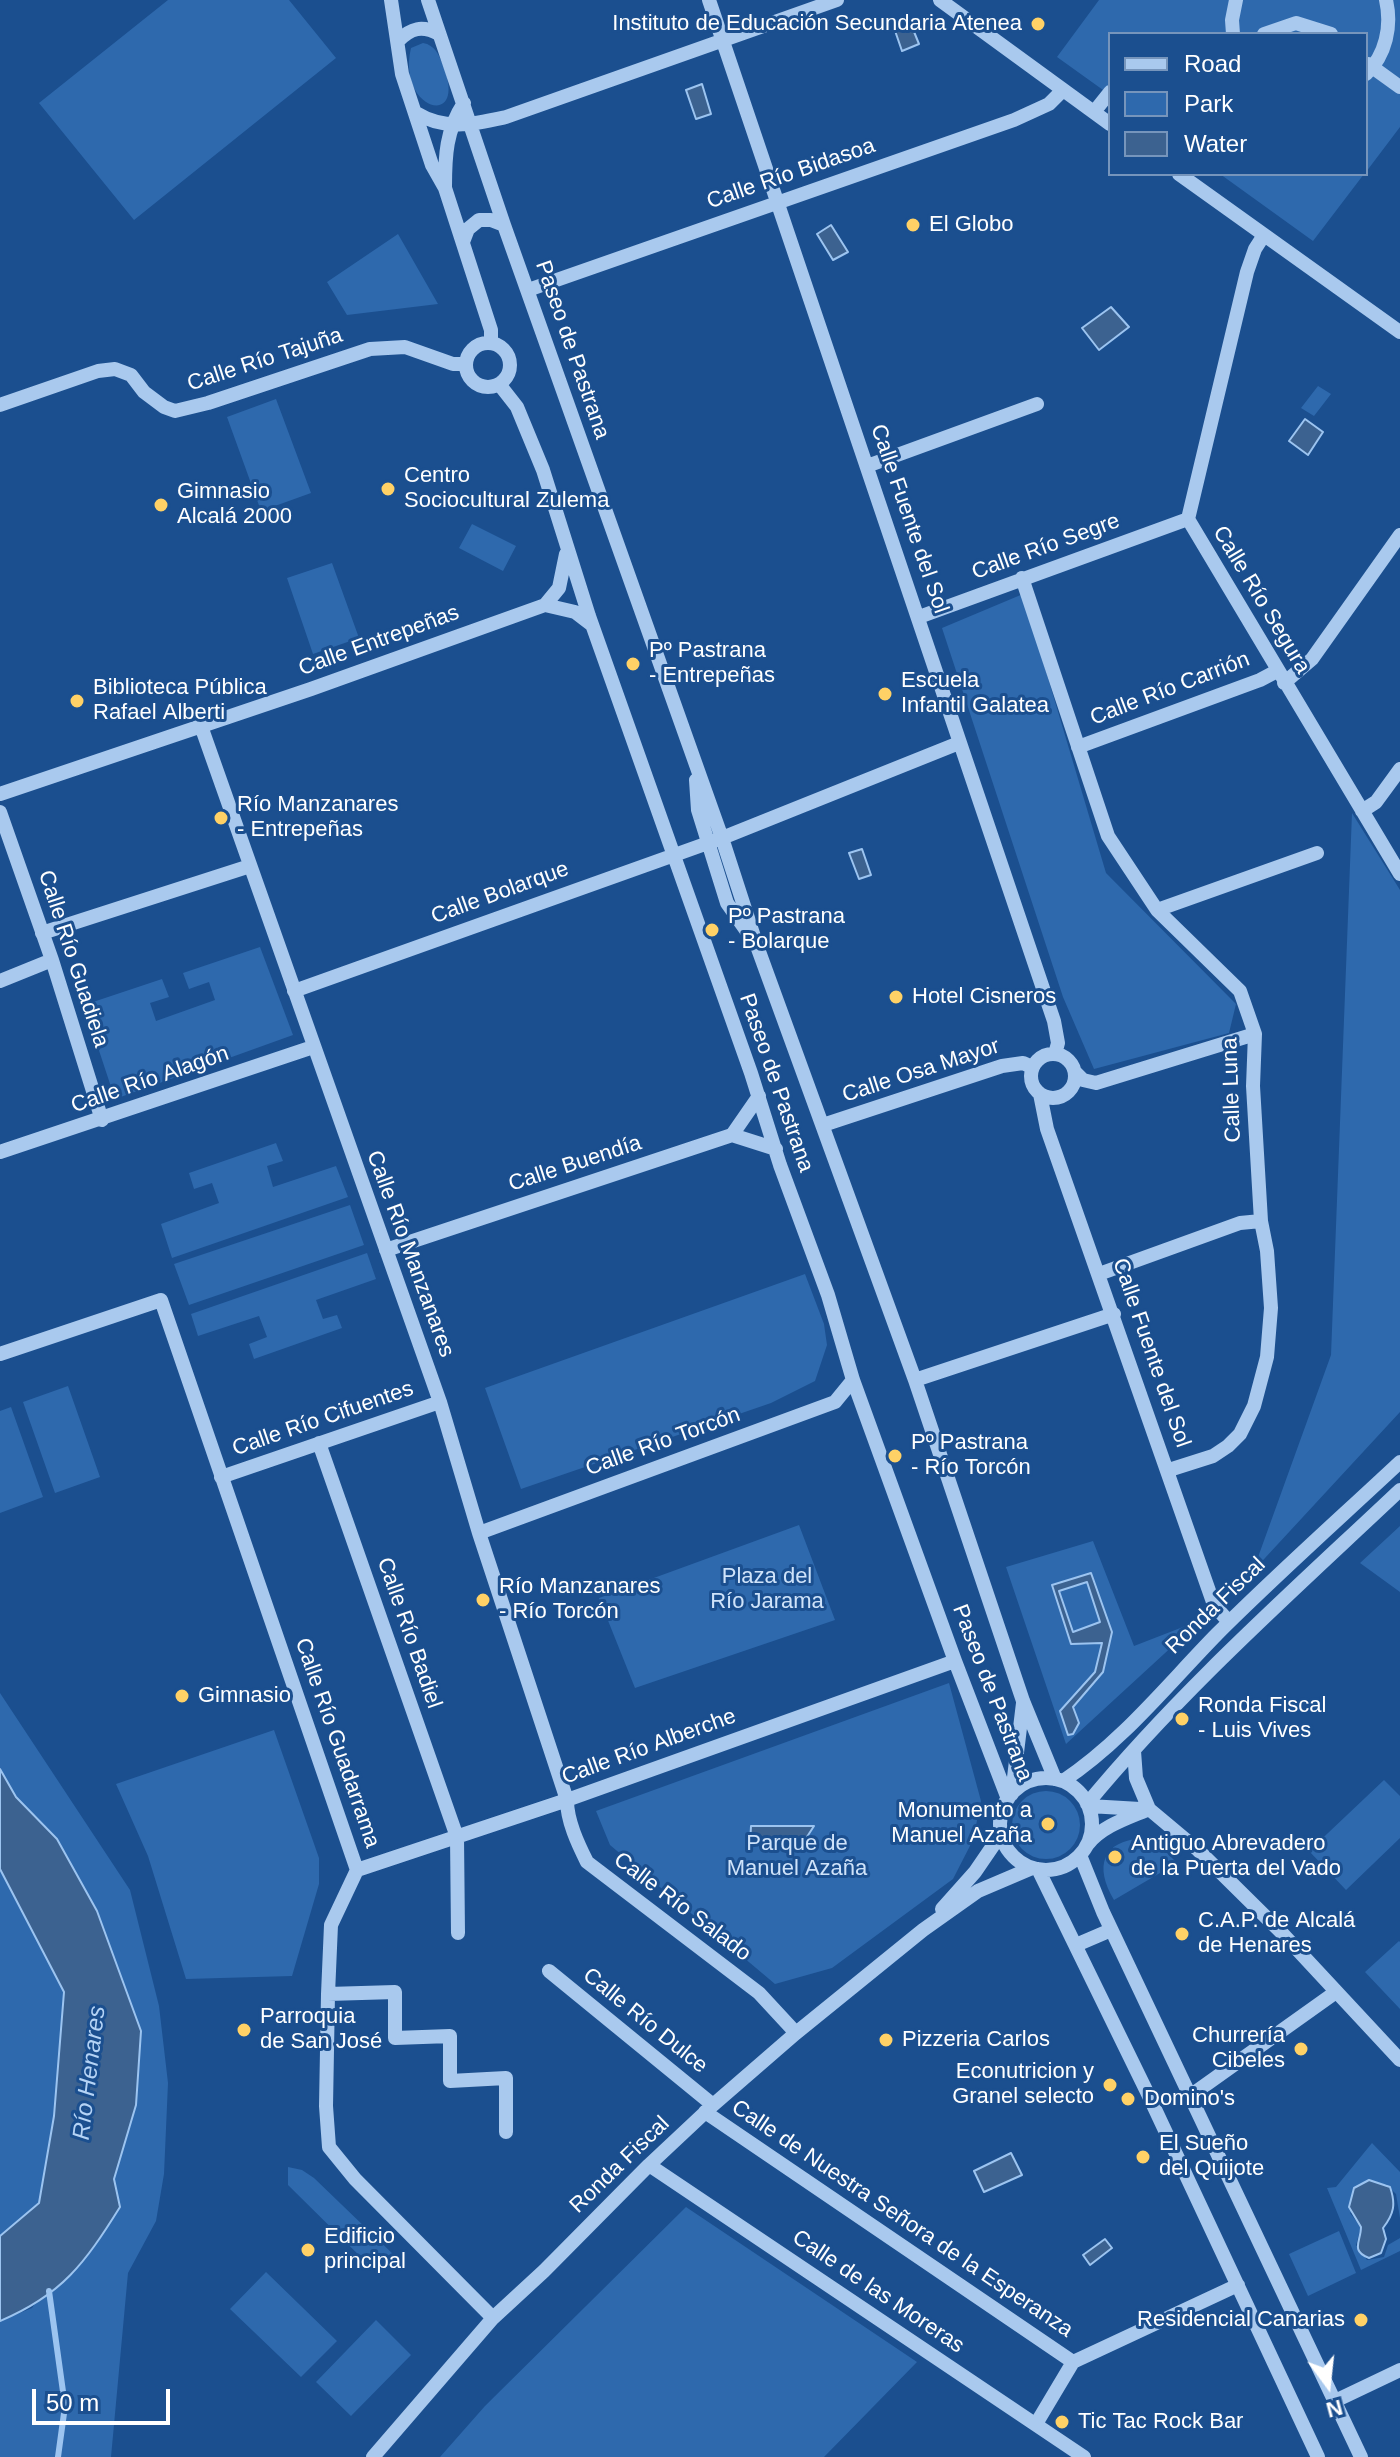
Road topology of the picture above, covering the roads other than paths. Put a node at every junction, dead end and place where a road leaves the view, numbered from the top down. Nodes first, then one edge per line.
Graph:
1 (391, 0) edge
2 (428, 0) edge
3 (709, 0) edge
4 (837, 0) edge
5 (940, 0) edge
6 (1236, 0) edge
7 (1386, 0) edge
8 (1233, 32) edge
9 (1270, 32) edge
10 (1325, 32) edge
11 (439, 34) junction
12 (723, 40) junction
13 (398, 41) junction
14 (1368, 68) edge
15 (1400, 87) edge
16 (1063, 90) junction
17 (1108, 94) edge
18 (464, 103) junction
19 (1094, 112) junction
20 (416, 113) junction
21 (1108, 122) edge
22 (451, 125) junction
23 (471, 125) junction
24 (1182, 176) edge
25 (445, 188) junction
26 (778, 201) junction
27 (504, 225) junction
28 (1264, 235) junction
29 (463, 242) junction
30 (528, 290) junction
31 (1400, 332) edge
32 (491, 343) junction
33 (465, 364) junction
34 (499, 384) junction
35 (1037, 404) dead end
36 (0, 405) edge
37 (867, 466) junction
38 (1188, 519) junction
39 (1400, 535) edge
40 (566, 542) junction
41 (1022, 578) junction
42 (545, 605) junction
43 (919, 617) junction
44 (593, 626) junction
45 (1281, 677) junction
46 (201, 726) junction
47 (959, 743) junction
48 (1078, 747) junction
49 (1400, 769) edge
50 (0, 794) edge
51 (1362, 811) junction
52 (0, 812) edge
53 (3, 831) edge
54 (715, 841) junction
55 (1317, 853) dead end
56 (672, 855) junction
57 (250, 866) junction
58 (1400, 874) edge
59 (1157, 910) junction
60 (42, 933) junction
61 (52, 960) junction
62 (0, 981) edge
63 (294, 991) junction
64 (1255, 1034) junction
65 (313, 1047) junction
66 (1055, 1054) junction
67 (1032, 1067) junction
68 (1075, 1072) junction
69 (1040, 1094) junction
70 (759, 1096) junction
71 (102, 1120) junction
72 (823, 1125) junction
73 (732, 1135) junction
74 (776, 1149) junction
75 (0, 1152) edge
76 (1261, 1221) junction
77 (386, 1250) junction
78 (1099, 1274) junction
79 (1114, 1314) junction
80 (0, 1354) edge
81 (853, 1380) junction
82 (915, 1380) junction
83 (440, 1402) junction
84 (319, 1443) junction
85 (1400, 1462) edge
86 (1169, 1470) junction
87 (221, 1477) junction
88 (1400, 1490) edge
89 (479, 1533) junction
90 (1229, 1622) junction
91 (955, 1661) junction
92 (1023, 1701) junction
93 (1134, 1751) junction
94 (1059, 1780) junction
95 (1010, 1796) junction
96 (567, 1800) junction
97 (1088, 1805) junction
98 (1149, 1809) junction
99 (1001, 1834) junction
100 (457, 1837) junction
101 (1084, 1850) junction
102 (1035, 1868) junction
103 (357, 1870) junction
104 (923, 1930) junction
105 (1111, 1930) junction
106 (458, 1933) dead end
107 (1076, 1945) junction
108 (549, 1971) dead end
109 (1336, 1992) junction
110 (328, 1994) junction
111 (796, 2033) junction
112 (1400, 2060) edge
113 (1190, 2096) junction
114 (709, 2109) junction
115 (506, 2132) dead end
116 (649, 2165) junction
117 (1238, 2285) junction
118 (493, 2318) junction
119 (1073, 2362) junction
120 (1400, 2370) edge
121 (1335, 2401) junction
122 (1036, 2424) junction
123 (373, 2457) edge
124 (1084, 2457) edge
125 (1318, 2457) edge
126 (1361, 2457) edge

1 - 13 street
2 - 11 street, Paseo de Pastrana
3 - 12 street, Calle Fuente del Sol
4 - 12 street
5 - 16 street
6 - 8 street
7 - 14 street
9 - 10 street
11 - 13 street
11 - 18 street, Paseo de Pastrana
12 - 23 street
12 - 26 street, Calle Fuente del Sol
13 - 20 street
14 - 15 street
16 - 19 street
16 - 26 street, Calle Río Bidasoa
17 - 19 street
18 - 22 street
18 - 23 street, Paseo de Pastrana
19 - 21 street
20 - 22 street
20 - 25 street
22 - 23 street
22 - 25 street
23 - 27 street, Paseo de Pastrana
24 - 28 street
25 - 29 street
26 - 30 street, Calle Río Bidasoa
26 - 37 street, Calle Fuente del Sol
27 - 29 street
27 - 30 street, Paseo de Pastrana
28 - 31 street
28 - 38 street, Calle Río Segura
29 - 32 street
30 - 54 street, Paseo de Pastrana
32 - 33 street
32 - 34 street
33 - 34 street
33 - 36 street, Calle Río Tajuña
34 - 40 street, Paseo de Pastrana
35 - 37 street
37 - 43 street, Calle Fuente del Sol
38 - 41 street, Calle Río Segre
38 - 45 street, Calle Río Segura
39 - 45 street, Calle Río Carrión
40 - 42 street
40 - 44 street, Paseo de Pastrana
41 - 43 street, Calle Río Segre
41 - 48 street, Calle Luna
42 - 44 street
42 - 46 street, Calle Entrepeñas
43 - 47 street, Calle Fuente del Sol
44 - 56 street, Paseo de Pastrana
45 - 48 street, Calle Río Carrión
45 - 51 street, Calle Río Segura
46 - 50 street, Calle Entrepeñas
46 - 57 street, Calle Río Manzanares
47 - 54 street, Calle Bolarque
47 - 66 street, Calle Fuente del Sol
48 - 59 street, Calle Luna
49 - 51 street
51 - 58 street, Calle Río Segura
52 - 53 street, Calle Río Guadiela
53 - 60 street, Calle Río Guadiela
54 - 56 street, Calle Bolarque
54 - 72 street, Paseo de Pastrana
55 - 59 street
56 - 63 street, Calle Bolarque
56 - 70 street, Paseo de Pastrana
57 - 60 street
57 - 63 street, Calle Río Manzanares
59 - 64 street, Calle Luna
60 - 61 street, Calle Río Guadiela
61 - 62 street
61 - 71 street, Calle Río Guadiela
63 - 65 street, Calle Río Manzanares
64 - 68 street
64 - 76 street, Calle Luna
65 - 71 street, Calle Río Alagón
65 - 77 street, Calle Río Manzanares
66 - 67 street
66 - 68 street
67 - 69 street
67 - 72 street, Calle Osa Mayor
68 - 69 street
69 - 78 street, Calle Fuente del Sol
70 - 73 street
70 - 74 street, Paseo de Pastrana
71 - 75 street, Calle Río Alagón
72 - 82 street, Paseo de Pastrana
73 - 74 street
73 - 77 street, Calle Buendía
74 - 81 street, Paseo de Pastrana
76 - 78 street
76 - 86 street, Calle Luna
77 - 83 street, Calle Río Manzanares
78 - 79 street, Calle Fuente del Sol
79 - 82 street
79 - 86 street, Calle Fuente del Sol
80 - 87 street, Calle Río Guadarrama
81 - 89 street, Calle Río Torcón
81 - 91 street, Paseo de Pastrana
82 - 92 street, Paseo de Pastrana
83 - 84 street, Calle Río Cifuentes
83 - 89 street, Calle Río Manzanares
84 - 87 street, Calle Río Cifuentes
84 - 100 street, Calle Río Badiel
85 - 90 street, Ronda Fiscal
86 - 90 street, Calle Fuente del Sol
87 - 103 street, Calle Río Guadarrama
88 - 93 street, Ronda Fiscal
89 - 96 street, Calle Río Manzanares
90 - 94 street, Ronda Fiscal
91 - 95 street, Paseo de Pastrana
91 - 96 street, Calle Río Alberche
92 - 94 street, Paseo de Pastrana
92 - 95 street, Paseo de Pastrana
93 - 97 street, Ronda Fiscal
93 - 98 street
94 - 95 street
94 - 97 street
95 - 99 street
96 - 100 street, Calle Río Alberche
96 - 111 street, Calle Río Salado
97 - 98 street
97 - 101 street
98 - 101 street
98 - 109 street
99 - 102 street
99 - 104 street, Ronda Fiscal
100 - 103 street, Calle Río Alberche
100 - 106 street
101 - 102 street
101 - 105 street
102 - 104 street, Ronda Fiscal
102 - 107 street
103 - 110 street, Calle Río Guadarrama
104 - 111 street, Ronda Fiscal
105 - 107 street
105 - 113 street
107 - 117 street
108 - 114 street, Calle Río Dulce
109 - 112 street
109 - 113 street
110 - 115 street
110 - 118 street, Calle Río Guadarrama
111 - 114 street, Ronda Fiscal
113 - 121 street
114 - 116 street, Ronda Fiscal
114 - 119 street, Calle de Nuestra Señora de la Esperanza
116 - 118 street, Ronda Fiscal
116 - 122 street, Calle de las Moreras
117 - 119 street
117 - 125 street
118 - 123 street, Ronda Fiscal
119 - 122 street
120 - 121 street
121 - 126 street
122 - 124 street, Calle de las Moreras

